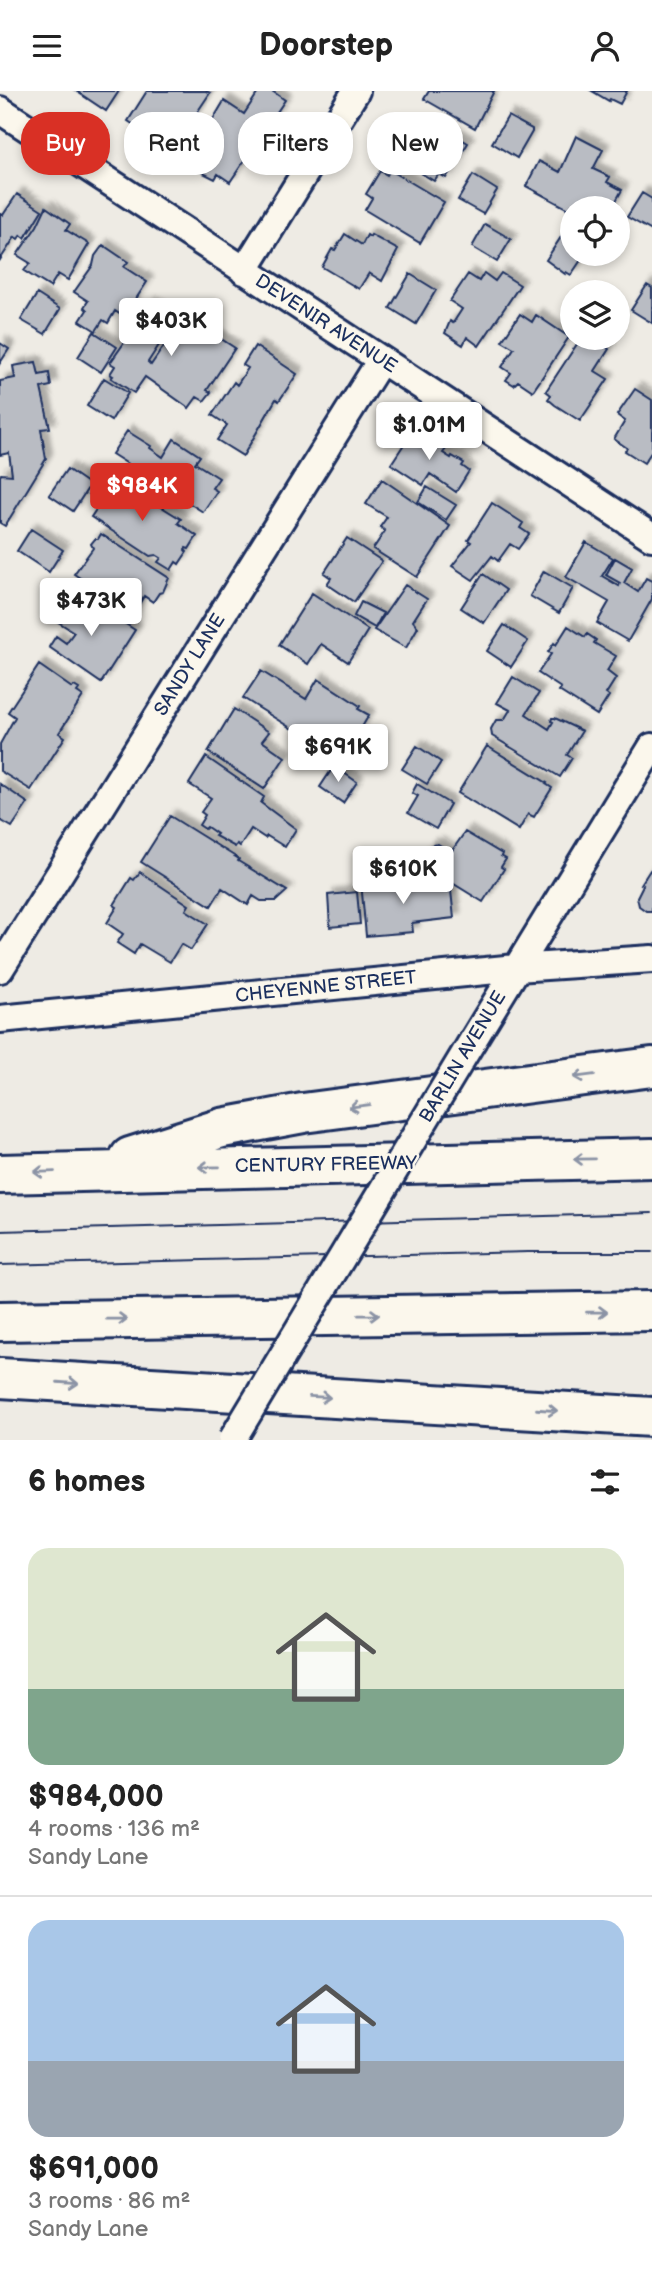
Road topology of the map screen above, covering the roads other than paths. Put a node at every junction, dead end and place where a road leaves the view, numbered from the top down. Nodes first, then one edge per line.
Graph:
1 (356, 91) edge
2 (0, 110) edge
3 (244, 271) junction
4 (381, 360) junction
5 (652, 537) edge
6 (652, 747) edge
7 (652, 959) edge
8 (516, 968) junction
9 (0, 969) edge
10 (0, 1019) edge
11 (652, 1067) edge
12 (652, 1158) edge
13 (88, 1170) junction
14 (0, 1174) edge
15 (652, 1311) edge
16 (0, 1321) edge
17 (0, 1378) edge
18 (652, 1417) edge
19 (232, 1440) edge

1 - 3 street
2 - 3 street, DEVENIR AVENUE
3 - 4 street, DEVENIR AVENUE
4 - 5 street, DEVENIR AVENUE
4 - 9 street, SANDY LANE
6 - 8 street, BARLIN AVENUE
7 - 8 street, CHEYENNE STREET
8 - 10 street, CHEYENNE STREET
8 - 19 street, BARLIN AVENUE, bridge
11 -> 13 highway
12 -> 13 highway, CENTURY FREEWAY
13 -> 14 highway, CENTURY FREEWAY
16 -> 15 highway
17 -> 18 highway

